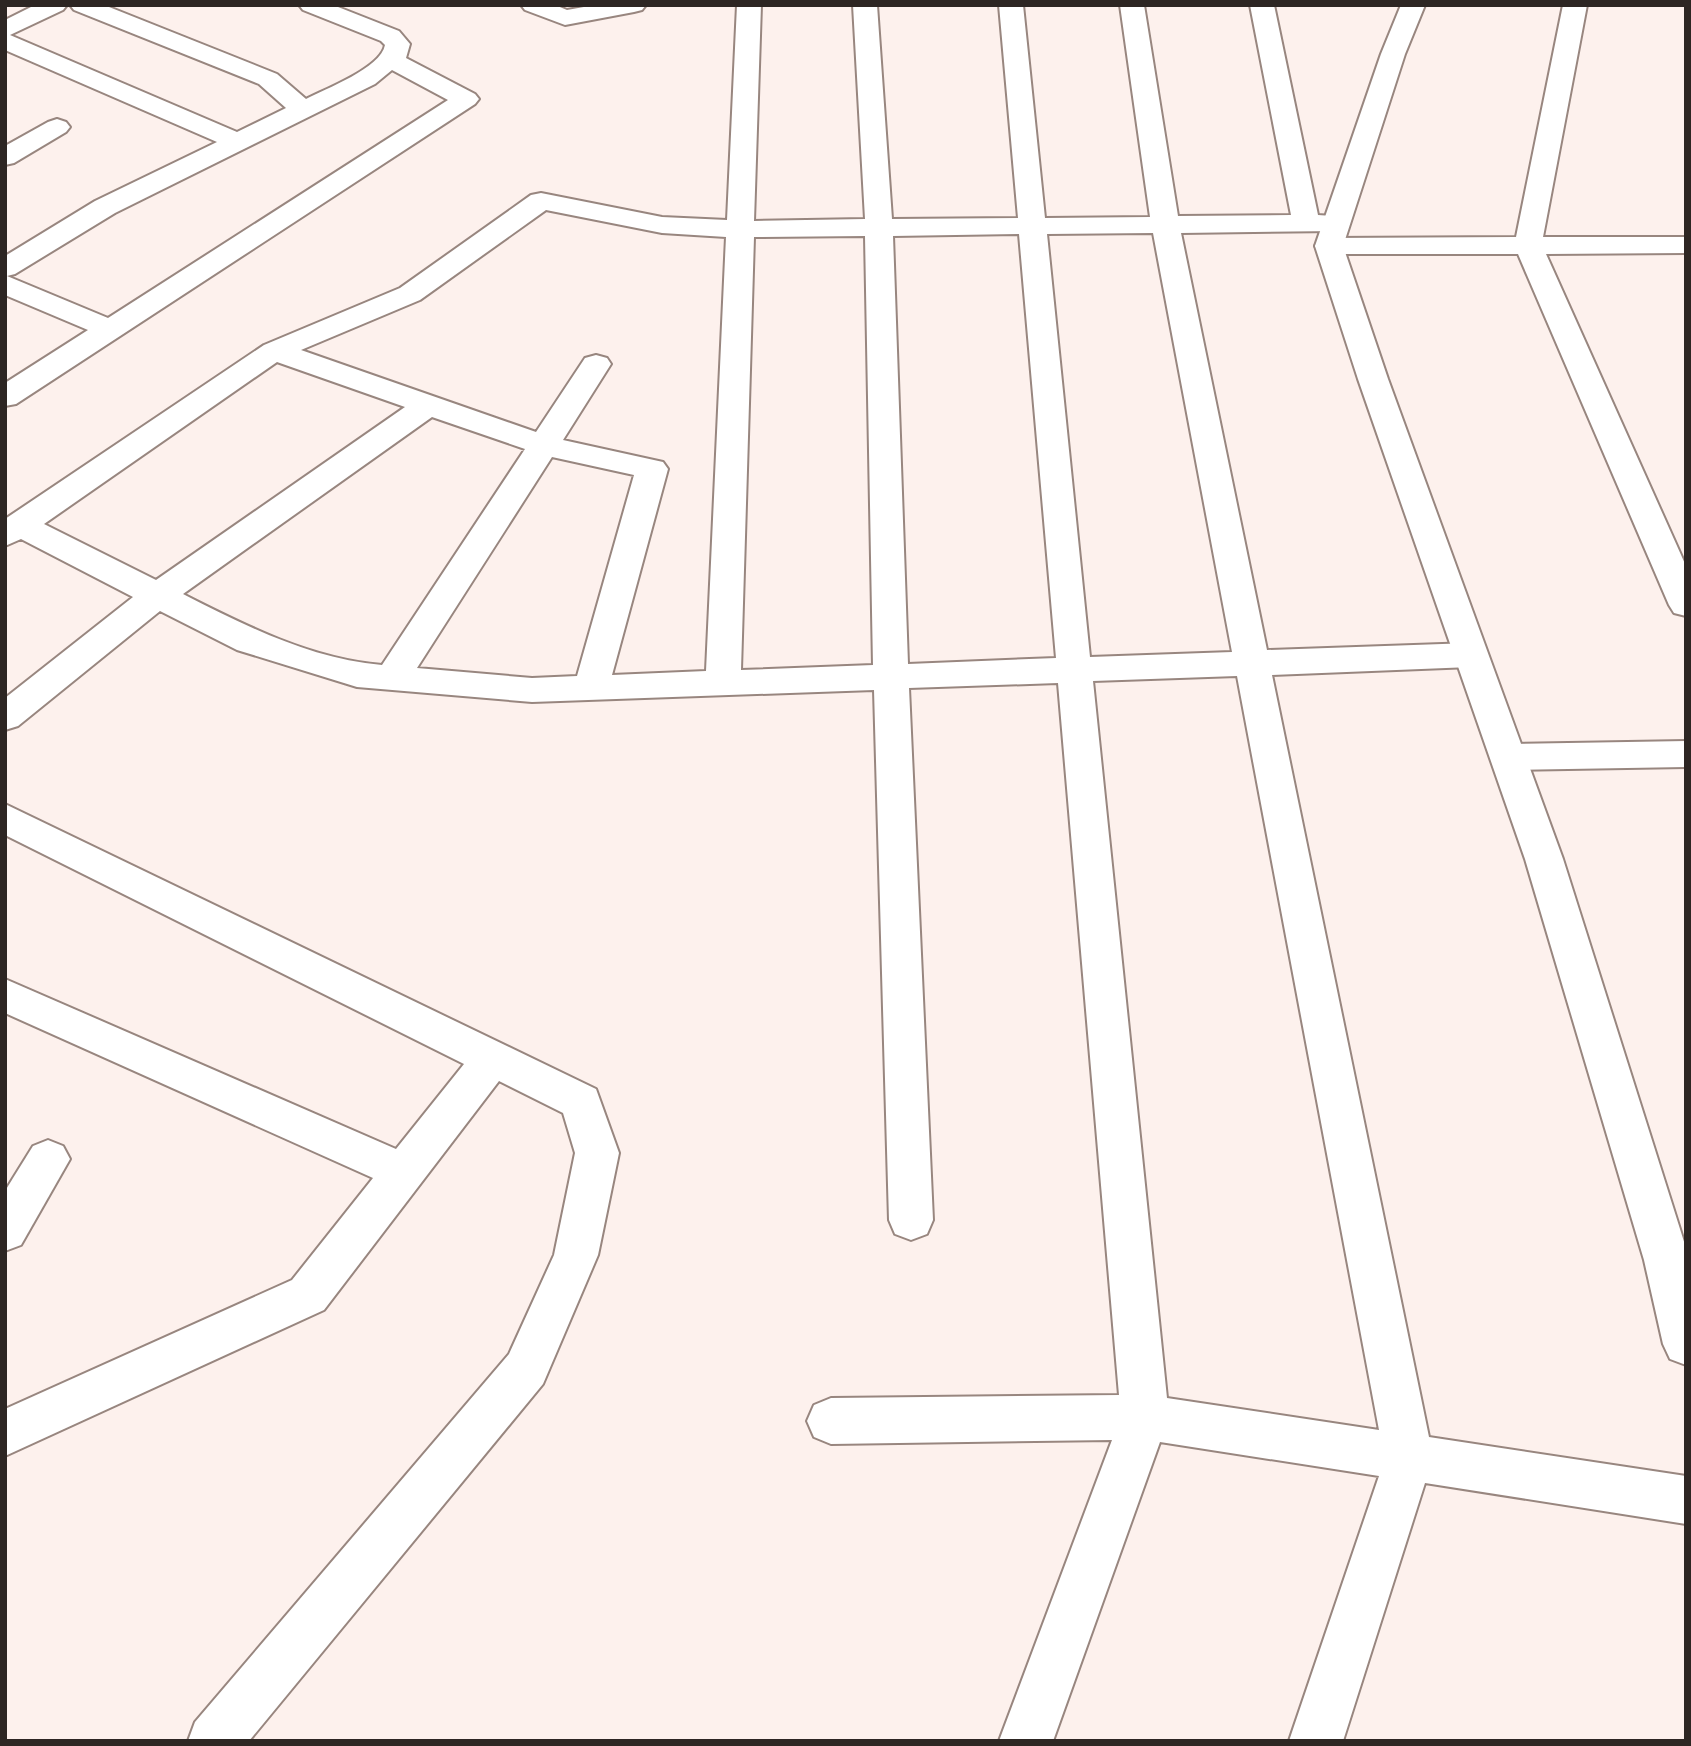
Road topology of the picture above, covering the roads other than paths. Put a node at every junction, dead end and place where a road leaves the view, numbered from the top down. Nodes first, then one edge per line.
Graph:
1 (55, 5) edge
2 (82, 5) edge
3 (311, 5) edge
4 (533, 5) edge
5 (634, 5) edge
6 (748, 5) edge
7 (864, 5) edge
8 (1011, 5) edge
9 (1132, 5) edge
10 (1413, 5) edge
11 (1575, 5) edge
12 (1265, 9) edge
13 (5, 29) edge
14 (5, 41) edge
15 (391, 60) junction
16 (303, 110) junction
17 (57, 127) dead end
18 (239, 142) junction
19 (5, 157) edge
20 (1165, 224) junction
21 (1032, 225) junction
22 (879, 226) junction
23 (740, 229) junction
24 (1324, 230) junction
25 (1686, 245) edge
26 (1528, 246) junction
27 (5, 268) edge
28 (5, 284) edge
29 (110, 329) junction
30 (274, 351) junction
31 (596, 363) dead end
32 (5, 397) edge
33 (428, 405) junction
34 (543, 445) junction
35 (13, 530) edge
36 (158, 595) junction
37 (1686, 605) edge
38 (1471, 655) junction
39 (1252, 663) junction
40 (1074, 670) junction
41 (891, 677) junction
42 (392, 678) junction
43 (723, 683) junction
44 (591, 688) junction
45 (5, 717) edge
46 (1686, 754) edge
47 (1508, 757) junction
48 (5, 818) edge
49 (5, 995) edge
50 (492, 1059) junction
51 (48, 1159) dead end
52 (404, 1172) junction
53 (911, 1220) dead end
54 (5, 1231) edge
55 (1686, 1344) edge
56 (1145, 1417) junction
57 (831, 1421) dead end
58 (5, 1433) edge
59 (1409, 1458) junction
60 (1686, 1500) edge
61 (214, 1741) edge
62 (1026, 1741) edge
63 (1316, 1741) edge

1 - 13 street
2 - 16 street
3 - 15 street
4 - 5 street
6 - 23 street
7 - 22 street
8 - 21 street
9 - 20 street
10 - 24 street
11 - 26 street
12 - 24 street
14 - 18 street
15 - 16 street
15 - 29 street
16 - 18 street
17 - 19 street
18 - 27 street
20 - 21 street
20 - 24 street
20 - 39 street
21 - 22 street
21 - 40 street
22 - 23 street
22 - 41 street
23 - 30 street
23 - 43 street
24 - 26 street
24 - 38 street
25 - 26 street
26 - 37 street
28 - 29 street
29 - 32 street
30 - 33 street
30 - 35 street
31 - 34 street
33 - 34 street
33 - 36 street
34 - 42 street
34 - 44 street
35 - 36 street
36 - 42 street
36 - 45 street
38 - 39 street
38 - 47 street
39 - 40 street
39 - 59 street
40 - 41 street
40 - 56 street
41 - 43 street
41 - 53 street
42 - 44 street
43 - 44 street
46 - 47 street
47 - 55 street
48 - 50 street
49 - 52 street
50 - 52 street
50 - 61 street
51 - 54 street
52 - 58 street
56 - 57 street
56 - 59 street
56 - 62 street
59 - 60 street
59 - 63 street

